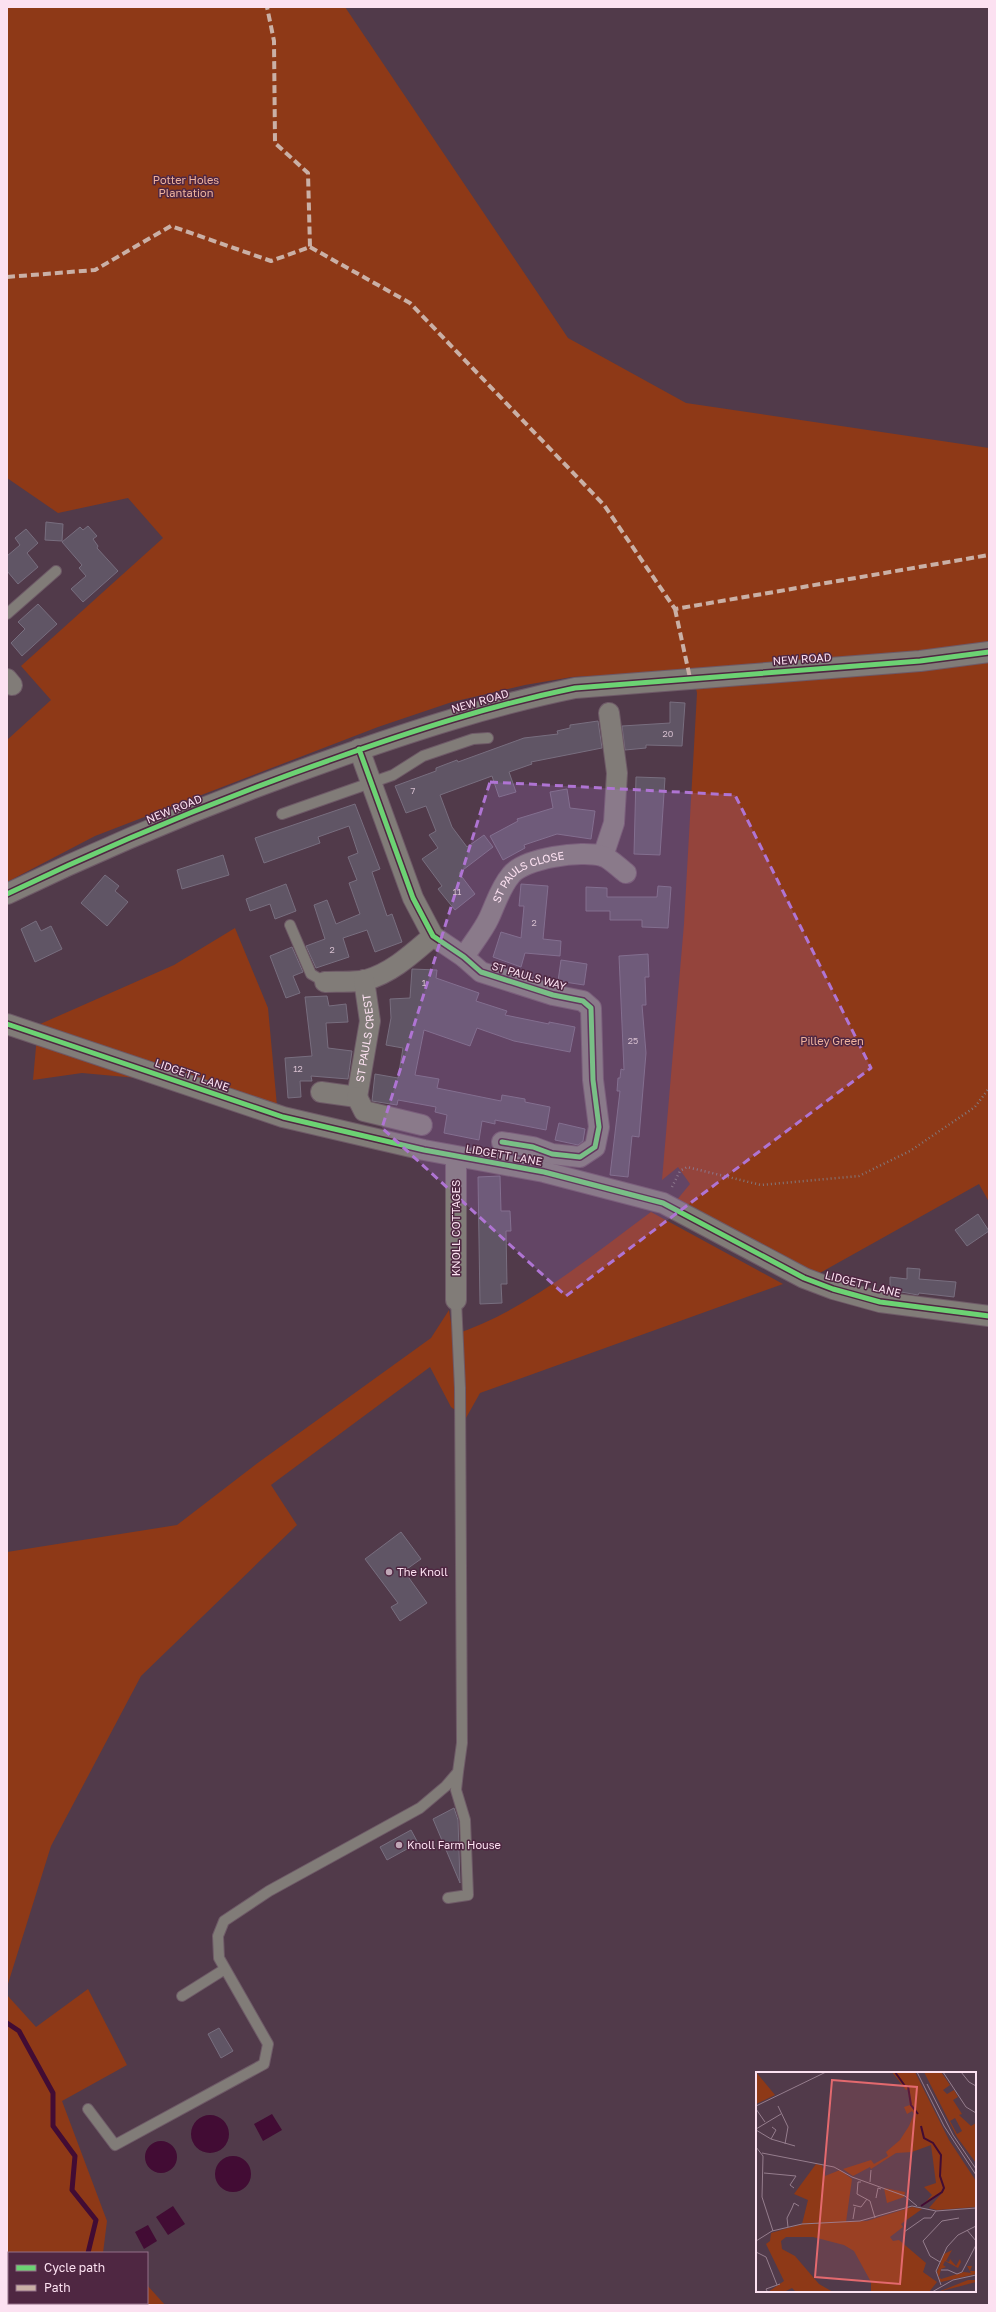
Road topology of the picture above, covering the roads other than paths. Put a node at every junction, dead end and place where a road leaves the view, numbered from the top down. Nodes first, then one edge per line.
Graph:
1 (56, 571) dead end
2 (7, 614) edge
3 (989, 652) edge
4 (609, 713) dead end
5 (488, 738) dead end
6 (359, 750) junction
7 (371, 784) junction
8 (282, 814) dead end
9 (603, 856) junction
10 (626, 873) dead end
11 (7, 894) edge
12 (290, 924) dead end
13 (433, 936) junction
14 (464, 957) junction
15 (364, 980) junction
16 (325, 982) joint
17 (7, 1024) edge
18 (321, 1092) dead end
19 (357, 1097) junction
20 (422, 1125) dead end
21 (502, 1142) dead end
22 (456, 1156) junction
23 (456, 1300) joint
24 (989, 1316) edge
25 (458, 1772) junction
26 (448, 1898) dead end
27 (225, 1968) junction
28 (182, 1996) dead end
29 (88, 2109) dead end

1 - 2 lane
3 - 6 street, NEW ROAD
4 - 9 street
5 - 7 lane
6 - 7 street, ST PAULS WAY
6 - 11 street, NEW ROAD
7 - 8 lane
7 - 13 street, ST PAULS WAY
9 - 10 street
9 - 14 street, ST PAULS CLOSE
12 - 16 lane, ST PAULS CREST
13 - 14 street, ST PAULS WAY
13 - 15 street, ST PAULS CREST
14 - 21 street, ST PAULS WAY
15 - 16 street, ST PAULS CREST
15 - 19 street, ST PAULS CREST
17 - 22 street, LIDGETT LANE
18 - 19 street, ST PAULS CREST
19 - 20 street, ST PAULS CREST
22 - 23 street, KNOLL COTTAGES
22 - 24 street, LIDGETT LANE
23 - 25 lane
25 - 26 lane
25 - 27 lane
27 - 28 lane
27 - 29 lane

